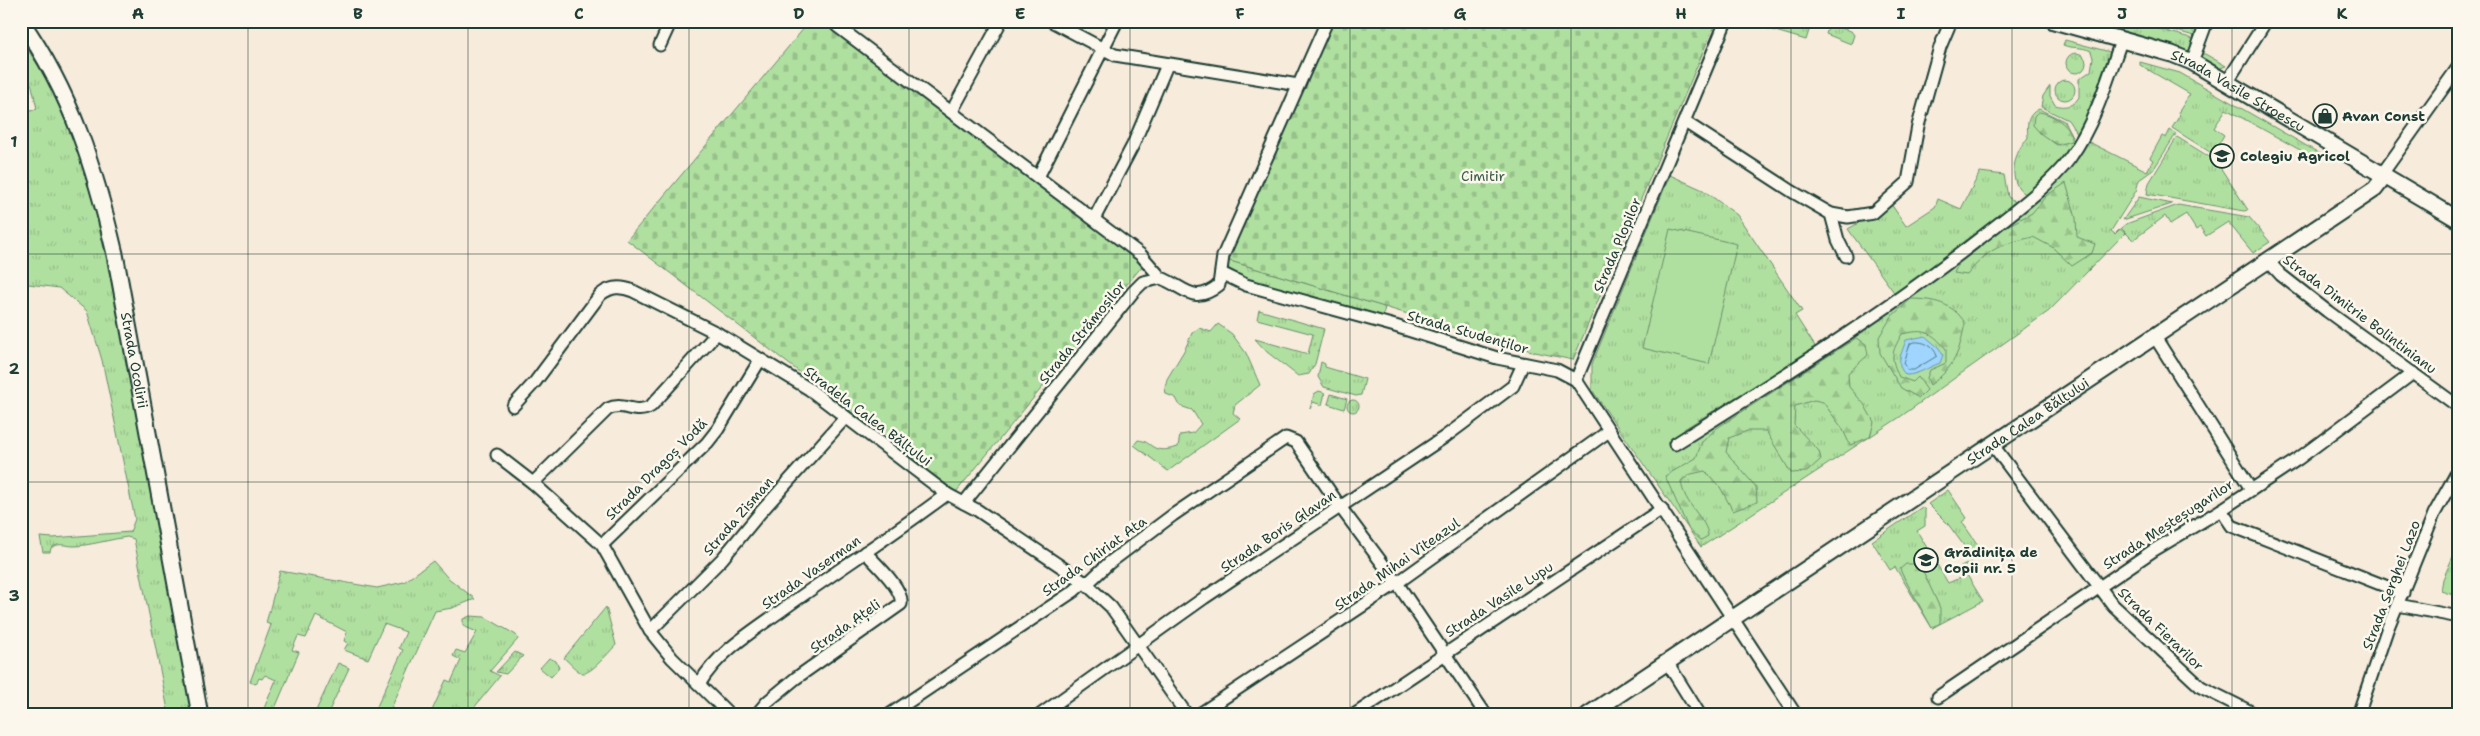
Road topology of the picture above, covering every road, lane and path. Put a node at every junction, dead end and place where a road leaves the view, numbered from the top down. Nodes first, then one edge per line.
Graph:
1 (21, 21) edge
2 (670, 21) edge
3 (841, 21) edge
4 (1001, 21) edge
5 (1052, 21) edge
6 (1116, 21) edge
7 (1327, 21) edge
8 (1726, 21) edge
9 (1951, 21) edge
10 (2054, 21) edge
11 (2207, 21) edge
12 (2266, 21) edge
13 (2121, 41) junction
14 (660, 45) dead end
15 (1101, 49) junction
16 (2192, 62) junction
17 (1167, 65) junction
18 (2459, 66) edge
19 (2227, 82) junction
20 (1298, 85) junction
21 (952, 111) junction
22 (1685, 122) junction
23 (2384, 175) junction
24 (1038, 177) junction
25 (1831, 214) junction
26 (1094, 219) junction
27 (2459, 220) edge
28 (1846, 256) dead end
29 (2268, 261) junction
30 (1222, 273) junction
31 (1161, 278) junction
32 (717, 333) junction
33 (2155, 337) junction
34 (760, 360) junction
35 (1523, 364) junction
36 (2413, 373) junction
37 (1576, 380) junction
38 (513, 406) dead end
39 (2459, 406) edge
40 (845, 418) junction
41 (1609, 432) junction
42 (1675, 444) dead end
43 (1992, 444) junction
44 (497, 455) dead end
45 (2459, 469) edge
46 (534, 483) junction
47 (2251, 488) junction
48 (947, 494) junction
49 (964, 503) junction
50 (1340, 508) junction
51 (1662, 509) junction
52 (2221, 510) junction
53 (602, 545) junction
54 (865, 552) junction
55 (1084, 582) junction
56 (1398, 583) junction
57 (2098, 587) junction
58 (2403, 592) junction
59 (2398, 605) junction
60 (2459, 617) edge
61 (1734, 618) junction
62 (650, 631) junction
63 (1139, 646) junction
64 (1443, 654) junction
65 (1667, 662) junction
66 (700, 683) junction
67 (1938, 697) dead end
68 (200, 715) edge
69 (730, 715) edge
70 (756, 715) edge
71 (889, 715) edge
72 (1040, 715) edge
73 (1187, 715) edge
74 (1198, 715) edge
75 (1354, 715) edge
76 (1486, 715) edge
77 (1588, 715) edge
78 (1700, 715) edge
79 (1796, 715) edge
80 (2257, 715) edge
81 (2358, 715) edge

1 - 68 main road, Strada Ocolirii
2 - 14 street
3 - 21 street
4 - 21 street
5 - 15 street
6 - 15 street
7 - 20 street
8 - 22 street, Strada Plopilor
9 - 25 street
10 - 13 main road, Strada Vasile Stroescu
11 - 16 street
12 - 19 street
13 - 16 main road, Strada Vasile Stroescu
13 - 42 street
15 - 17 street
15 - 24 street
16 - 19 main road, Strada Vasile Stroescu
17 - 20 street
17 - 26 street
18 - 23 street
19 - 23 main road, Strada Vasile Stroescu
20 - 30 street
21 - 24 street
22 - 25 street
22 - 37 street, Strada Plopilor
23 - 27 main road, Strada Vasile Stroescu
23 - 29 main road, Strada Calea Bălțului
24 - 26 street
25 - 28 street
26 - 31 street
29 - 33 main road, Strada Calea Bălțului
29 - 36 street, Strada Dimitrie Bolintinianu
30 - 31 street
30 - 35 street, Strada Studenților
31 - 49 street, Strada Strămoșilor
32 - 34 street, Stradela Calea Bălțului
32 - 38 street, Stradela Calea Bălțului
32 - 46 street
33 - 43 main road, Strada Calea Bălțului
33 - 47 street
34 - 40 street, Stradela Calea Bălțului
34 - 53 street, Strada Dragoș Vodă
35 - 37 street, Strada Studenților
35 - 50 street, Strada Boris Glavan
36 - 39 street, Strada Dimitrie Bolintinianu
36 - 47 street, Strada Meșteșugarilor
37 - 41 street
40 - 48 street, Stradela Calea Bălțului
40 - 62 street, Strada Zisman
41 - 51 street
41 - 56 street, Strada Mihai Viteazul
43 - 57 street, Strada Fierarilor
43 - 61 main road, Strada Calea Bălțului
44 - 46 street
45 - 58 street, Strada Serghei Lazo
46 - 53 street
47 - 52 street, Strada Meșteșugarilor
48 - 49 street, Stradela Calea Bălțului
48 - 54 street, Strada Vaserman
49 - 55 street, Stradela Calea Bălțului
50 - 55 street, Strada Chiriat Ata
50 - 56 street
50 - 63 street, Strada Boris Glavan
51 - 61 street
51 - 64 street, Strada Vasile Lupu
52 - 57 street, Strada Meșteșugarilor
52 - 58 street
53 - 62 street
54 - 66 street, Strada Vaserman
54 - 70 street, Strada Ațeli
55 - 63 street, Stradela Calea Bălțului
55 - 71 street, Strada Chiriat Ata
56 - 64 street
56 - 74 street, Strada Mihai Viteazul
57 - 67 street, Strada Meșteșugarilor
57 - 80 street, Strada Fierarilor
58 - 59 street, Strada Serghei Lazo
59 - 60 street
59 - 81 street, Strada Serghei Lazo
61 - 65 main road, Strada Calea Bălțului
61 - 79 street
62 - 66 street
63 - 72 street, Strada Boris Glavan
63 - 73 street, Stradela Calea Bălțului
64 - 75 street, Strada Vasile Lupu
64 - 76 street
65 - 77 main road, Strada Calea Bălțului
65 - 78 street
66 - 69 street

